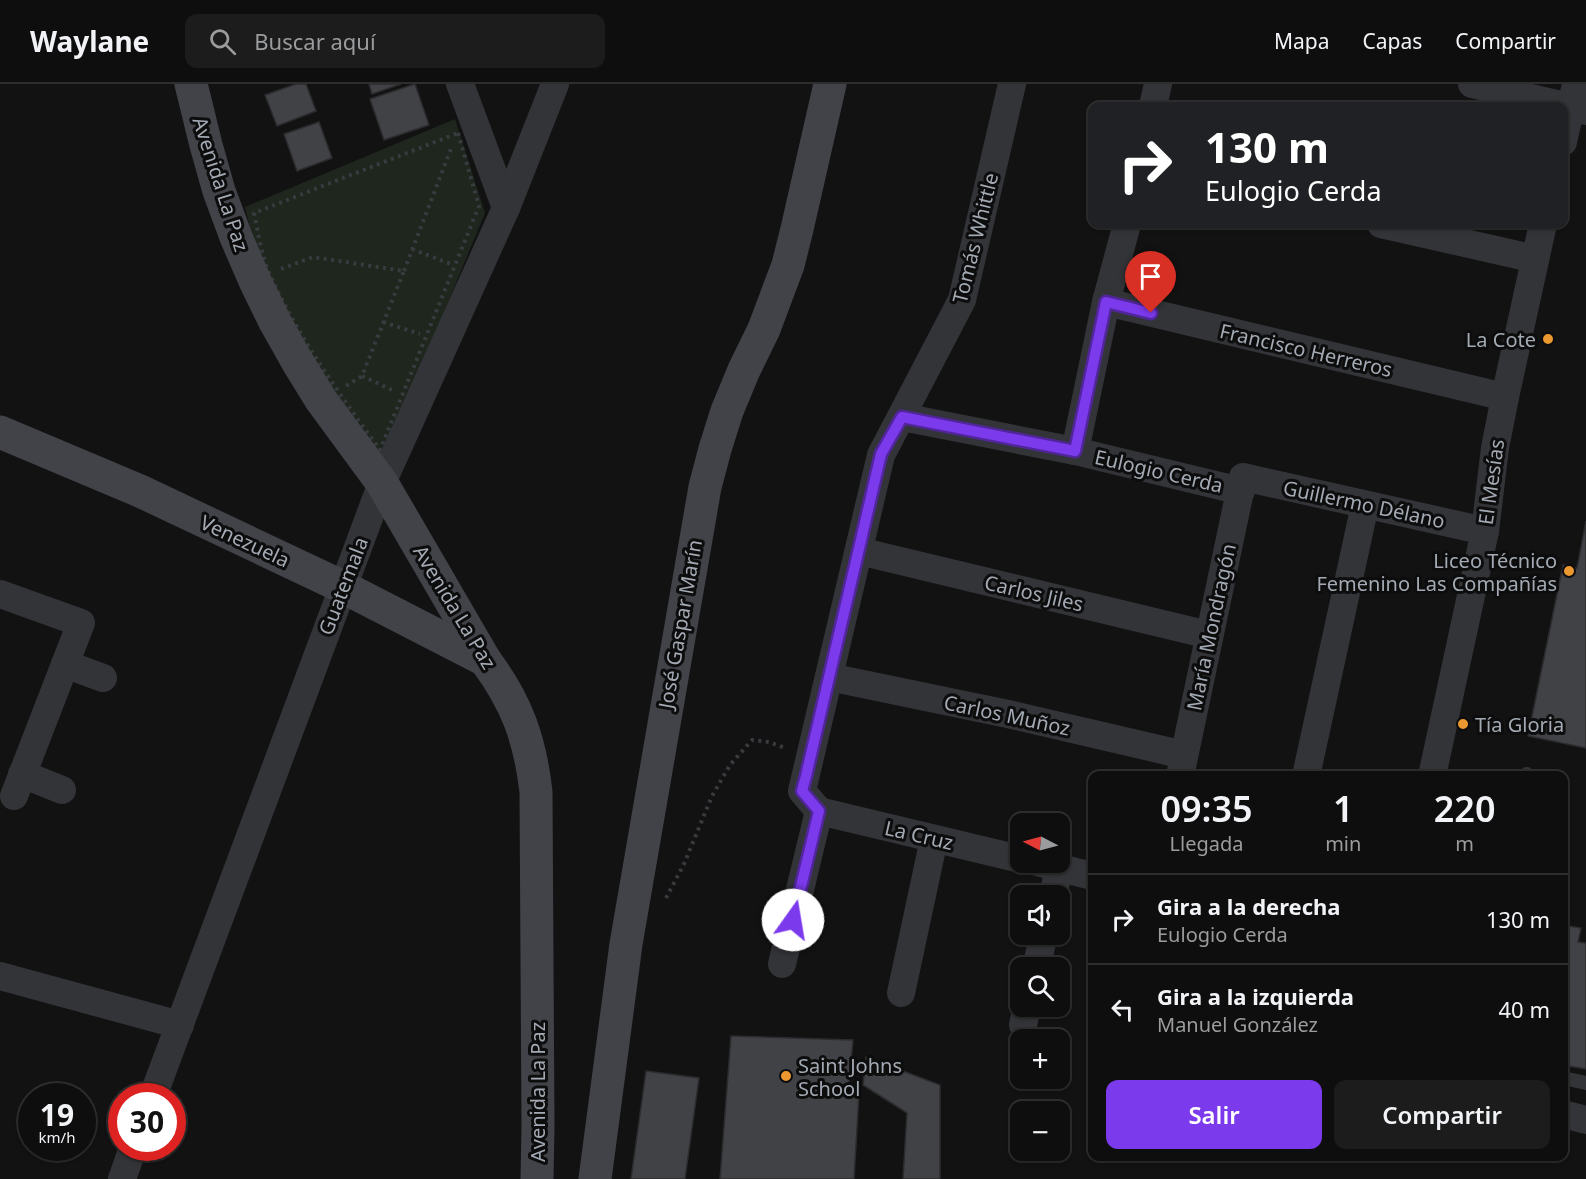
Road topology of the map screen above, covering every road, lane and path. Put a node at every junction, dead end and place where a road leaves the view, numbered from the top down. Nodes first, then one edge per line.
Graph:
1 (190, 84) edge
2 (460, 84) edge
3 (555, 84) edge
4 (830, 84) edge
5 (1012, 84) edge
6 (1158, 84) edge
7 (1472, 84) edge
8 (1578, 101) edge
9 (1154, 102) edge
10 (1568, 128) edge
11 (458, 133) junction
12 (506, 208) junction
13 (254, 213) dead end
14 (1126, 228) edge
15 (1399, 228) edge
16 (1542, 228) edge
17 (412, 249) junction
18 (1535, 259) junction
19 (455, 266) junction
20 (280, 269) dead end
21 (404, 271) junction
22 (269, 273) dead end
23 (1106, 302) junction
24 (383, 322) junction
25 (427, 336) junction
26 (362, 376) junction
27 (337, 391) junction
28 (402, 395) junction
29 (1505, 397) junction
30 (902, 417) junction
31 (1, 434) edge
32 (1075, 451) junction
33 (382, 483) junction
34 (1242, 484) junction
35 (1365, 505) junction
36 (1485, 531) junction
37 (859, 551) junction
38 (343, 587) junction
39 (0, 594) edge
40 (1209, 635) junction
41 (485, 660) junction
42 (65, 664) junction
43 (829, 677) junction
44 (103, 678) dead end
45 (809, 761) junction
46 (1182, 765) edge
47 (1307, 771) edge
48 (1433, 771) edge
49 (62, 790) dead end
50 (819, 811) junction
51 (934, 838) junction
52 (1010, 856) edge
53 (1070, 870) edge
54 (1088, 875) edge
55 (664, 902) dead end
56 (782, 964) dead end
57 (0, 976) edge
58 (901, 993) dead end
59 (180, 1025) junction
60 (1568, 1079) edge
61 (158, 1083) edge
62 (1586, 1083) edge
63 (1568, 1115) edge
64 (1586, 1120) edge
65 (129, 1161) edge
66 (122, 1179) edge
67 (537, 1179) edge
68 (596, 1179) edge

1 - 33 street, Avenida La Paz
2 - 12 street
3 - 12 street, Guatemala
4 - 68 street, José Gaspar Marín
5 - 30 street, Tomás Whittle
6 - 9 street
7 - 8 street
8 - 10 street
11 - 13 path
11 - 17 path
11 - 19 path
12 - 33 street, Guatemala
14 - 23 street
15 - 18 street
16 - 18 street, El Mesías
17 - 19 path
17 - 21 path
18 - 29 street, El Mesías
19 - 25 path
20 - 21 path
21 - 24 path
22 - 27 path
23 - 29 street, Francisco Herreros
23 - 32 street
24 - 25 path
24 - 26 path
25 - 28 path
26 - 27 path
26 - 28 path
27 - 28 path
29 - 36 street, El Mesías
30 - 32 street, Eulogio Cerda
30 - 37 street, Tomás Whittle
31 - 38 street, Venezuela
32 - 34 street, Eulogio Cerda
33 - 38 street, Guatemala
33 - 41 street, Avenida La Paz
34 - 35 street, Guillermo Délano
34 - 40 street, María Mondragón
35 - 36 street, Guillermo Délano
35 - 47 street
36 - 48 street, El Mesías
37 - 40 street, Carlos Jiles
37 - 43 street, Tomás Whittle
38 - 41 street, Venezuela
38 - 59 street, Guatemala
39 - 42 street
40 - 46 street, María Mondragón
41 - 67 street, Avenida La Paz
42 - 44 street
42 - 49 street
43 - 45 street, Tomás Whittle
43 - 46 street, Carlos Muñoz
45 - 50 street, Tomás Whittle
45 - 55 path
50 - 51 street, La Cruz
50 - 56 street
51 - 52 street, La Cruz
51 - 58 street
53 - 54 street
57 - 59 street
59 - 61 street, Guatemala
60 - 62 lane
63 - 64 street
65 - 66 street

